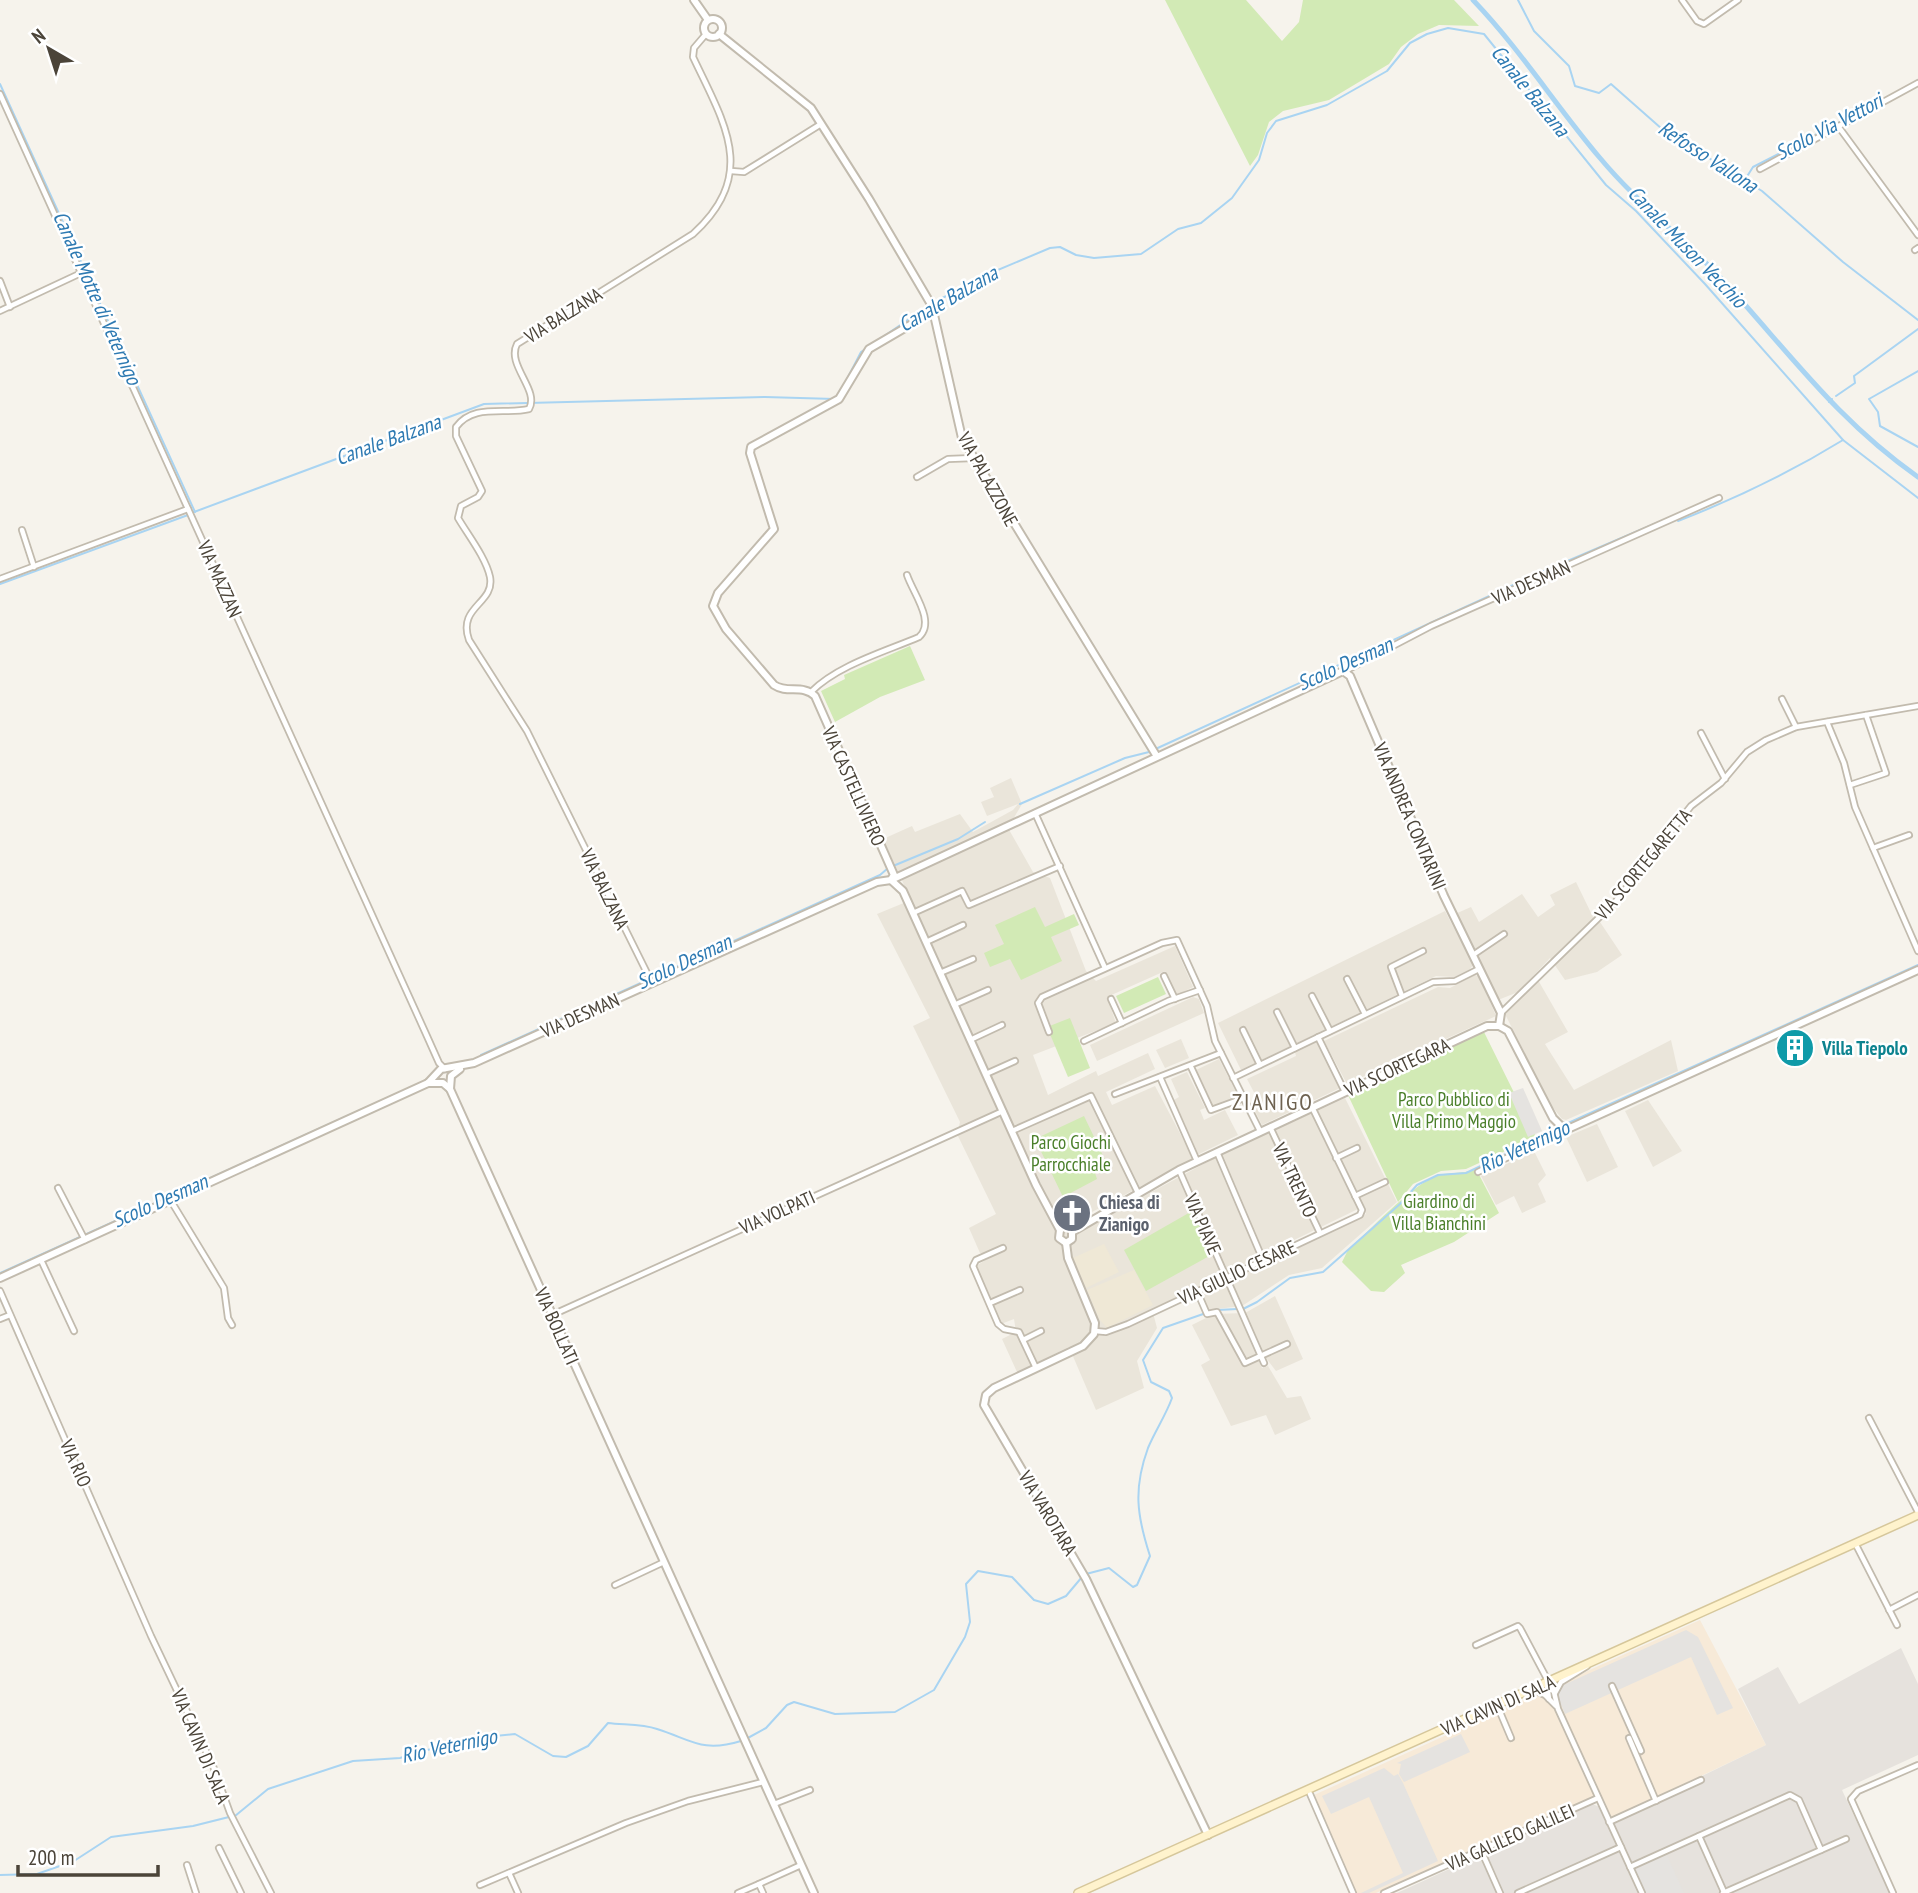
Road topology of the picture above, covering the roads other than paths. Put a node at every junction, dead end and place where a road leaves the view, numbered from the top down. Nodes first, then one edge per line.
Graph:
1 (694, 0) edge
2 (1682, 0) edge
3 (1738, 0) edge
4 (708, 20) junction
5 (706, 34) junction
6 (719, 34) junction
7 (1918, 83) edge
8 (0, 94) edge
9 (822, 123) junction
10 (1838, 126) junction
11 (1760, 169) dead end
12 (731, 171) junction
13 (1918, 235) edge
14 (81, 273) junction
15 (0, 281) edge
16 (932, 306) junction
17 (10, 307) junction
18 (0, 311) edge
19 (974, 458) junction
20 (917, 477) dead end
21 (1719, 498) dead end
22 (188, 509) junction
23 (22, 530) dead end
24 (34, 567) junction
25 (907, 575) dead end
26 (0, 579) edge
27 (1347, 673) junction
28 (811, 692) junction
29 (1782, 699) dead end
30 (1918, 706) edge
31 (1866, 715) junction
32 (1827, 722) junction
33 (1796, 727) junction
34 (1702, 733) dead end
35 (1153, 752) junction
36 (1725, 779) junction
37 (1850, 785) junction
38 (1035, 812) junction
39 (1909, 835) dead end
40 (1873, 848) junction
41 (1060, 866) junction
42 (891, 880) junction
43 (913, 913) junction
44 (963, 925) dead end
45 (1504, 934) dead end
46 (926, 942) junction
47 (1423, 951) dead end
48 (1918, 951) edge
49 (1472, 955) junction
50 (973, 960) dead end
51 (1105, 968) junction
52 (1479, 969) junction
53 (1918, 970) edge
54 (940, 974) junction
55 (1164, 976) dead end
56 (1347, 979) dead end
57 (651, 980) junction
58 (988, 990) dead end
59 (1200, 990) junction
60 (1312, 996) dead end
61 (1402, 996) junction
62 (1111, 999) dead end
63 (1175, 999) junction
64 (954, 1005) junction
65 (1278, 1012) dead end
66 (1501, 1013) junction
67 (1365, 1014) junction
68 (1122, 1023) junction
69 (1002, 1025) dead end
70 (1499, 1026) junction
71 (1243, 1030) dead end
72 (1330, 1031) junction
73 (1049, 1032) dead end
74 (1318, 1037) junction
75 (970, 1040) junction
76 (1084, 1041) dead end
77 (1295, 1048) junction
78 (1221, 1053) junction
79 (1015, 1061) dead end
80 (1260, 1065) junction
81 (1191, 1067) junction
82 (444, 1074) junction
83 (986, 1074) junction
84 (1160, 1077) junction
85 (1233, 1078) junction
86 (1345, 1091) junction
87 (1115, 1094) dead end
88 (1244, 1098) junction
89 (1312, 1107) junction
90 (1003, 1111) junction
91 (1270, 1127) junction
92 (1563, 1127) junction
93 (1012, 1131) junction
94 (1260, 1131) junction
95 (1357, 1147) dead end
96 (1217, 1152) junction
97 (1336, 1158) junction
98 (1197, 1161) junction
99 (1179, 1170) junction
100 (1478, 1172) dead end
101 (1385, 1182) dead end
102 (58, 1188) dead end
103 (1138, 1193) junction
104 (1355, 1196) junction
105 (171, 1201) junction
106 (1060, 1230) junction
107 (1072, 1231) junction
108 (1320, 1233) junction
109 (83, 1237) junction
110 (1066, 1243) junction
111 (1003, 1248) dead end
112 (41, 1260) junction
113 (1263, 1260) junction
114 (0, 1278) edge
115 (1226, 1278) junction
116 (1020, 1290) dead end
117 (0, 1291) edge
118 (1197, 1291) junction
119 (990, 1303) junction
120 (551, 1313) junction
121 (10, 1315) junction
122 (0, 1319) edge
123 (232, 1325) dead end
124 (74, 1331) dead end
125 (1041, 1331) dead end
126 (1095, 1331) junction
127 (1023, 1340) junction
128 (1287, 1344) dead end
129 (1260, 1356) junction
130 (1264, 1363) dead end
131 (1036, 1368) junction
132 (1869, 1418) dead end
133 (1918, 1514) edge
134 (1855, 1544) junction
135 (664, 1562) junction
136 (615, 1585) dead end
137 (1918, 1595) edge
138 (1889, 1610) junction
139 (1896, 1625) dead end
140 (151, 1636) joint
141 (1476, 1644) dead end
142 (1592, 1662) junction
143 (1546, 1683) junction
144 (1612, 1686) dead end
145 (1532, 1689) junction
146 (1555, 1694) junction
147 (1549, 1699) junction
148 (1497, 1705) junction
149 (1558, 1709) junction
150 (1511, 1738) dead end
151 (1629, 1738) dead end
152 (1641, 1751) dead end
153 (1918, 1765) edge
154 (1701, 1780) dead end
155 (763, 1782) junction
156 (810, 1790) dead end
157 (1310, 1794) dead end
158 (1598, 1798) junction
159 (1656, 1801) junction
160 (773, 1805) junction
161 (1609, 1822) junction
162 (1208, 1835) junction
163 (1699, 1836) junction
164 (1846, 1839) dead end
165 (1620, 1847) junction
166 (219, 1849) dead end
167 (1480, 1850) junction
168 (1821, 1850) junction
169 (187, 1865) dead end
170 (801, 1865) junction
171 (1630, 1867) junction
172 (509, 1873) junction
173 (759, 1884) junction
174 (480, 1885) dead end
175 (196, 1893) edge
176 (241, 1893) edge
177 (271, 1893) edge
178 (518, 1893) edge
179 (738, 1893) edge
180 (763, 1893) edge
181 (814, 1893) edge
182 (1078, 1893) edge
183 (1353, 1893) edge
184 (1384, 1893) edge
185 (1500, 1893) edge
186 (1518, 1893) edge
187 (1642, 1893) edge
188 (1724, 1893) edge
189 (1894, 1893) edge

1 - 4 street, VIA PALAZZONE
2 - 3 street
4 - 5 street
4 - 6 street, VIA PALAZZONE
5 - 6 street
5 - 12 street, VIA BALZANA
6 - 9 street, VIA PALAZZONE
7 - 10 street
8 - 14 street, VIA MAZZAN
9 - 12 street
9 - 16 street, VIA PALAZZONE
10 - 11 street
10 - 13 street
12 - 57 street, VIA BALZANA
14 - 17 street
14 - 22 street, VIA MAZZAN
15 - 17 street
16 - 19 street, VIA PALAZZONE
16 - 28 street
17 - 18 street
19 - 20 street
19 - 35 street, VIA PALAZZONE
21 - 27 street, VIA DESMAN
22 - 24 street
22 - 82 street, VIA MAZZAN
23 - 24 street
24 - 26 street
25 - 28 street
27 - 35 street, VIA DESMAN
27 - 49 street, VIA ANDREA CONTARINI
28 - 42 street, VIA CASTELLIVIERO
29 - 33 street
30 - 31 street, VIA SCORTEGARETTA
31 - 32 street, VIA SCORTEGARETTA
31 - 37 street
32 - 33 street, VIA SCORTEGARETTA
32 - 37 street
33 - 36 street, VIA SCORTEGARETTA
34 - 36 street
35 - 38 street, VIA DESMAN
36 - 66 street, VIA SCORTEGARETTA
37 - 40 street
38 - 41 street
38 - 42 street, VIA DESMAN
39 - 40 street
40 - 48 street
41 - 43 street
41 - 51 street
42 - 43 street
42 - 57 street, VIA DESMAN
43 - 46 street
44 - 46 street
45 - 49 street
46 - 54 street
47 - 61 street
49 - 52 street, VIA ANDREA CONTARINI
50 - 54 street
51 - 59 street
51 - 73 street
52 - 61 street
52 - 66 street, VIA ANDREA CONTARINI
53 - 92 street
54 - 64 street
55 - 63 street
56 - 67 street
57 - 82 street, VIA DESMAN
58 - 64 street
59 - 63 street
59 - 78 street
60 - 72 street
61 - 67 street
62 - 68 street
63 - 68 street
64 - 75 street
65 - 77 street
66 - 70 street
67 - 72 street
68 - 76 street
69 - 75 street
70 - 86 street, VIA SCORTEGARA
70 - 92 street
71 - 80 street
72 - 74 street
74 - 77 street
74 - 86 street
75 - 83 street
77 - 80 street
78 - 81 street
78 - 85 street
79 - 83 street
80 - 85 street
81 - 84 street
81 - 88 street
82 - 105 street
82 - 120 street, VIA BOLLATI
83 - 90 street
84 - 87 street
84 - 98 street
85 - 88 street
86 - 89 street, VIA SCORTEGARA
88 - 94 street
89 - 91 street, VIA SCORTEGARA
89 - 97 street
90 - 93 street
90 - 120 street, VIA VOLPATI
91 - 94 street, VIA SCORTEGARA
91 - 108 street, VIA TRENTO
92 - 100 street
93 - 103 street
93 - 106 street
94 - 96 street, VIA SCORTEGARA
95 - 97 street
96 - 98 street, VIA SCORTEGARA
96 - 113 street
97 - 104 street
98 - 99 street, VIA SCORTEGARA
99 - 103 street, VIA SCORTEGARA
99 - 115 street, VIA PIAVE
101 - 104 street
102 - 109 street
103 - 107 street, VIA SCORTEGARA
104 - 108 street, VIA GIULIO CESARE
105 - 109 street
105 - 123 street
106 - 107 street
106 - 110 street
107 - 110 street
108 - 113 street, VIA GIULIO CESARE
109 - 112 street
110 - 126 street
111 - 119 street
112 - 114 street
112 - 124 street
113 - 115 street, VIA GIULIO CESARE
115 - 118 street, VIA GIULIO CESARE
115 - 129 street, VIA PIAVE
116 - 119 street
117 - 121 street, VIA RIO
118 - 126 street, VIA GIULIO CESARE
118 - 129 street
119 - 127 street
120 - 135 street, VIA BOLLATI
121 - 122 street
121 - 140 street, VIA RIO
125 - 127 street
126 - 131 street, VIA VAROTARA
127 - 131 street
128 - 129 street
129 - 130 street, VIA PIAVE
131 - 162 street, VIA VAROTARA
132 - 133 street, VIA CAVIN DI SALA
133 - 134 main road, VIA CAVIN DI SALA
134 - 138 street
134 - 142 main road, VIA CAVIN DI SALA
135 - 136 street
135 - 155 street, VIA BOLLATI
137 - 138 street
138 - 139 street
140 - 177 street, VIA CAVIN DI SALA
141 - 143 street
142 - 143 main road, VIA CAVIN DI SALA
142 - 146 street
143 - 145 main road, VIA CAVIN DI SALA
143 - 146 street, VIA GALILEO GALILEI
143 - 147 street
144 - 152 street
145 - 147 street, VIA GALILEO GALILEI
145 - 148 main road, VIA CAVIN DI SALA
146 - 149 street, VIA GALILEO GALILEI
147 - 149 street, VIA GALILEO GALILEI
148 - 150 street
148 - 162 main road, VIA CAVIN DI SALA
149 - 158 street, VIA GALILEO GALILEI
151 - 159 street
153 - 189 street
154 - 159 street
155 - 160 street, VIA BOLLATI
155 - 172 street
156 - 160 street
157 - 183 street
158 - 161 street, VIA GALILEO GALILEI
158 - 167 street, VIA GALILEO GALILEI
159 - 161 street
160 - 170 street, VIA BOLLATI
161 - 165 street, VIA GALILEO GALILEI
162 - 182 main road, VIA CAVIN DI SALA
163 - 168 street
163 - 171 street
163 - 188 street
164 - 168 street
165 - 171 street, VIA GALILEO GALILEI
165 - 186 street
166 - 176 street
167 - 184 street, VIA GALILEO GALILEI
167 - 185 street
168 - 188 street
169 - 175 street
170 - 173 street
170 - 181 street, VIA BOLLATI
171 - 187 street, VIA GALILEO GALILEI
172 - 174 street
172 - 178 street
173 - 179 street
173 - 180 street

